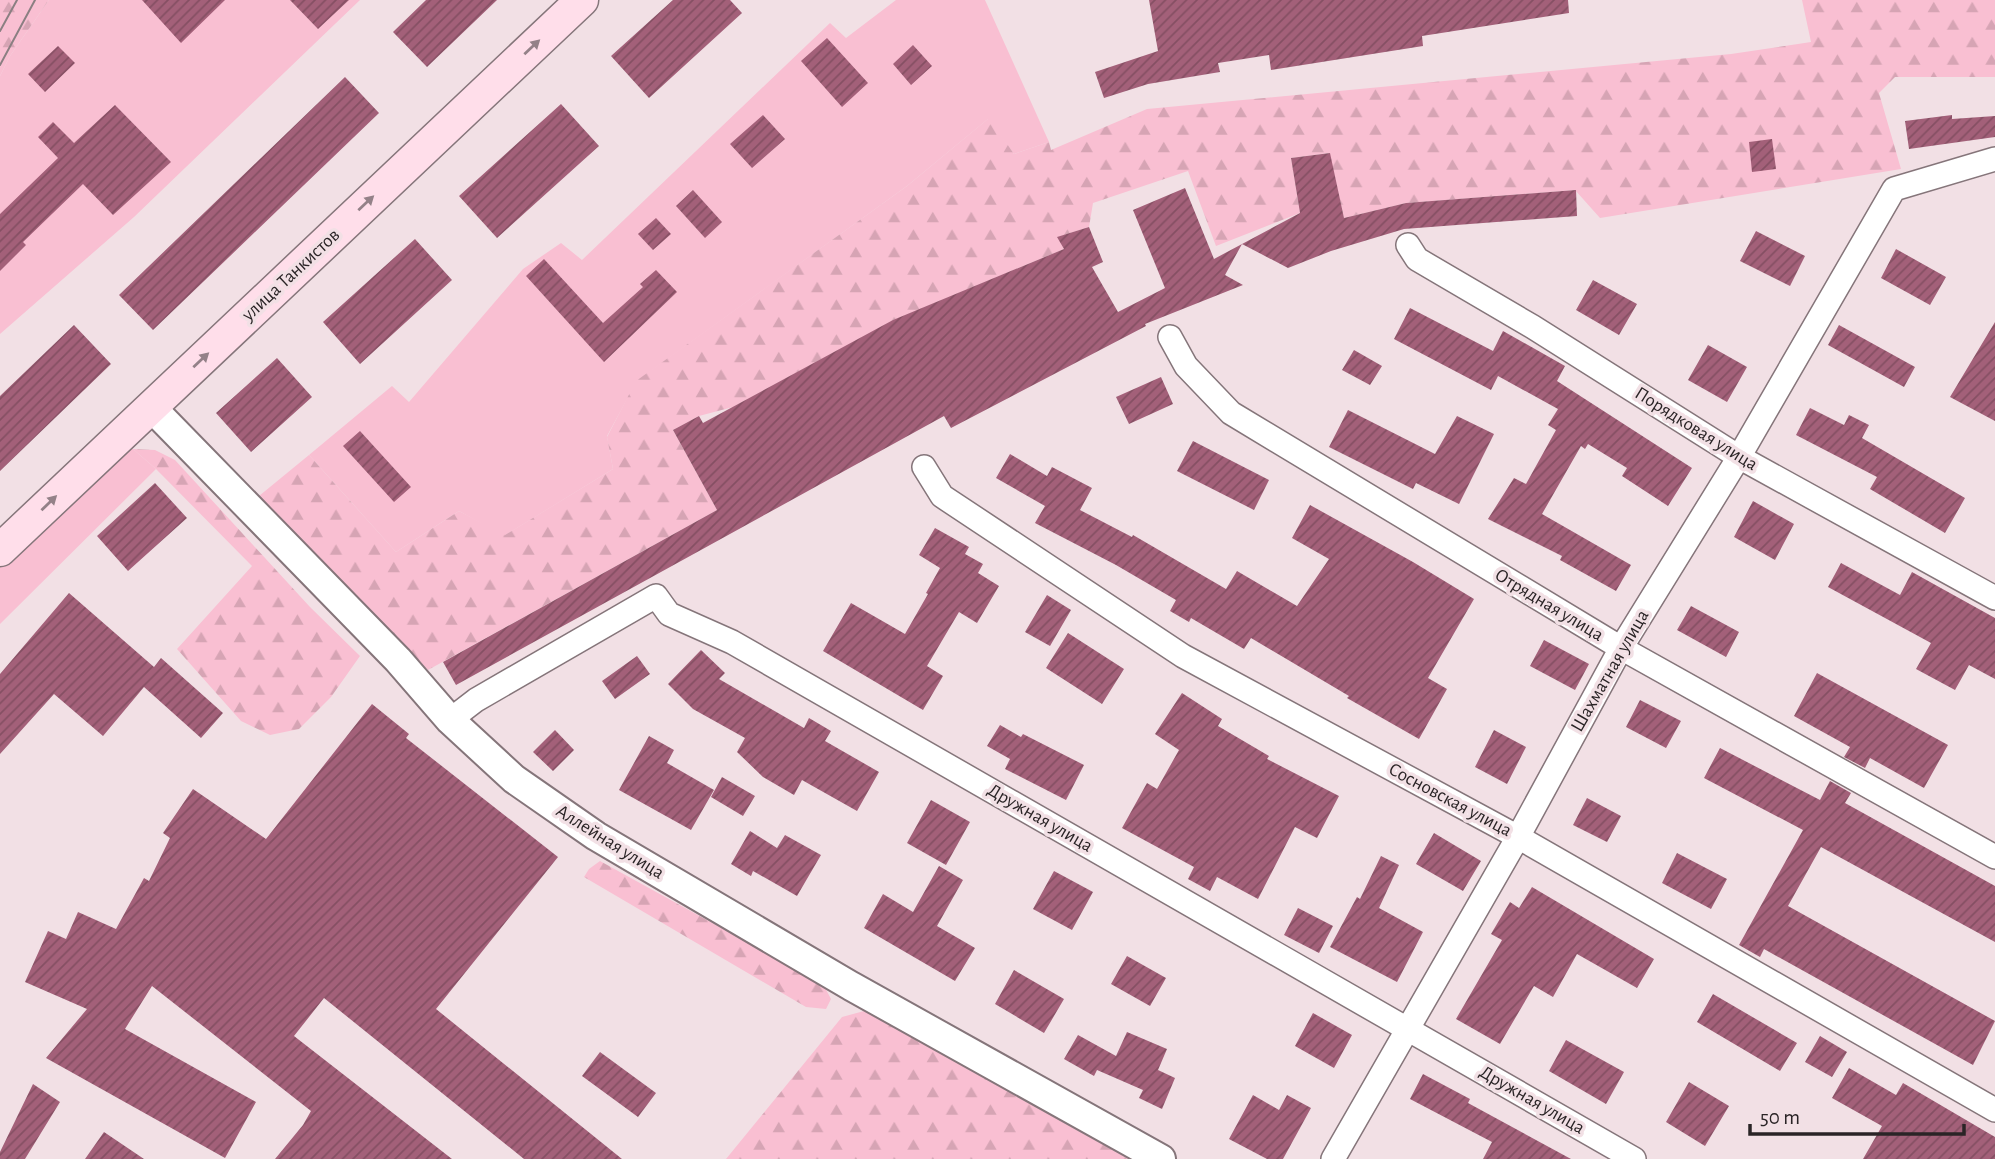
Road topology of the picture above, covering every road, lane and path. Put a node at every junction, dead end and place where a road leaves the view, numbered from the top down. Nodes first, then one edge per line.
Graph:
1 (582, 0) edge
2 (1995, 159) edge
3 (1408, 245) dead end
4 (1170, 337) dead end
5 (151, 407) junction
6 (1739, 457) junction
7 (925, 467) dead end
8 (0, 550) edge
9 (1995, 598) edge
10 (1621, 648) junction
11 (450, 720) junction
12 (1518, 837) junction
13 (1995, 857) edge
14 (1408, 1028) junction
15 (1995, 1110) edge
16 (1161, 1159) edge
17 (1333, 1159) edge
18 (1634, 1159) edge

5 -> 1 main road, улица Танкистов
2 - 6 street, Шахматная улица
3 - 6 street, Порядковая улица
4 - 10 street, Отрядная улица
8 -> 5 main road, улица Танкистов
5 - 11 street, Аллейная улица
6 - 9 street, Порядковая улица
6 - 10 street, Шахматная улица
7 - 12 street, Сосновская улица
10 - 12 street, Шахматная улица
10 - 13 street, Отрядная улица
11 - 14 street, Дружная улица
11 - 16 street, Аллейная улица
12 - 14 street, Шахматная улица
12 - 15 street, Сосновская улица
14 - 17 street, Шахматная улица
14 - 18 street, Дружная улица

